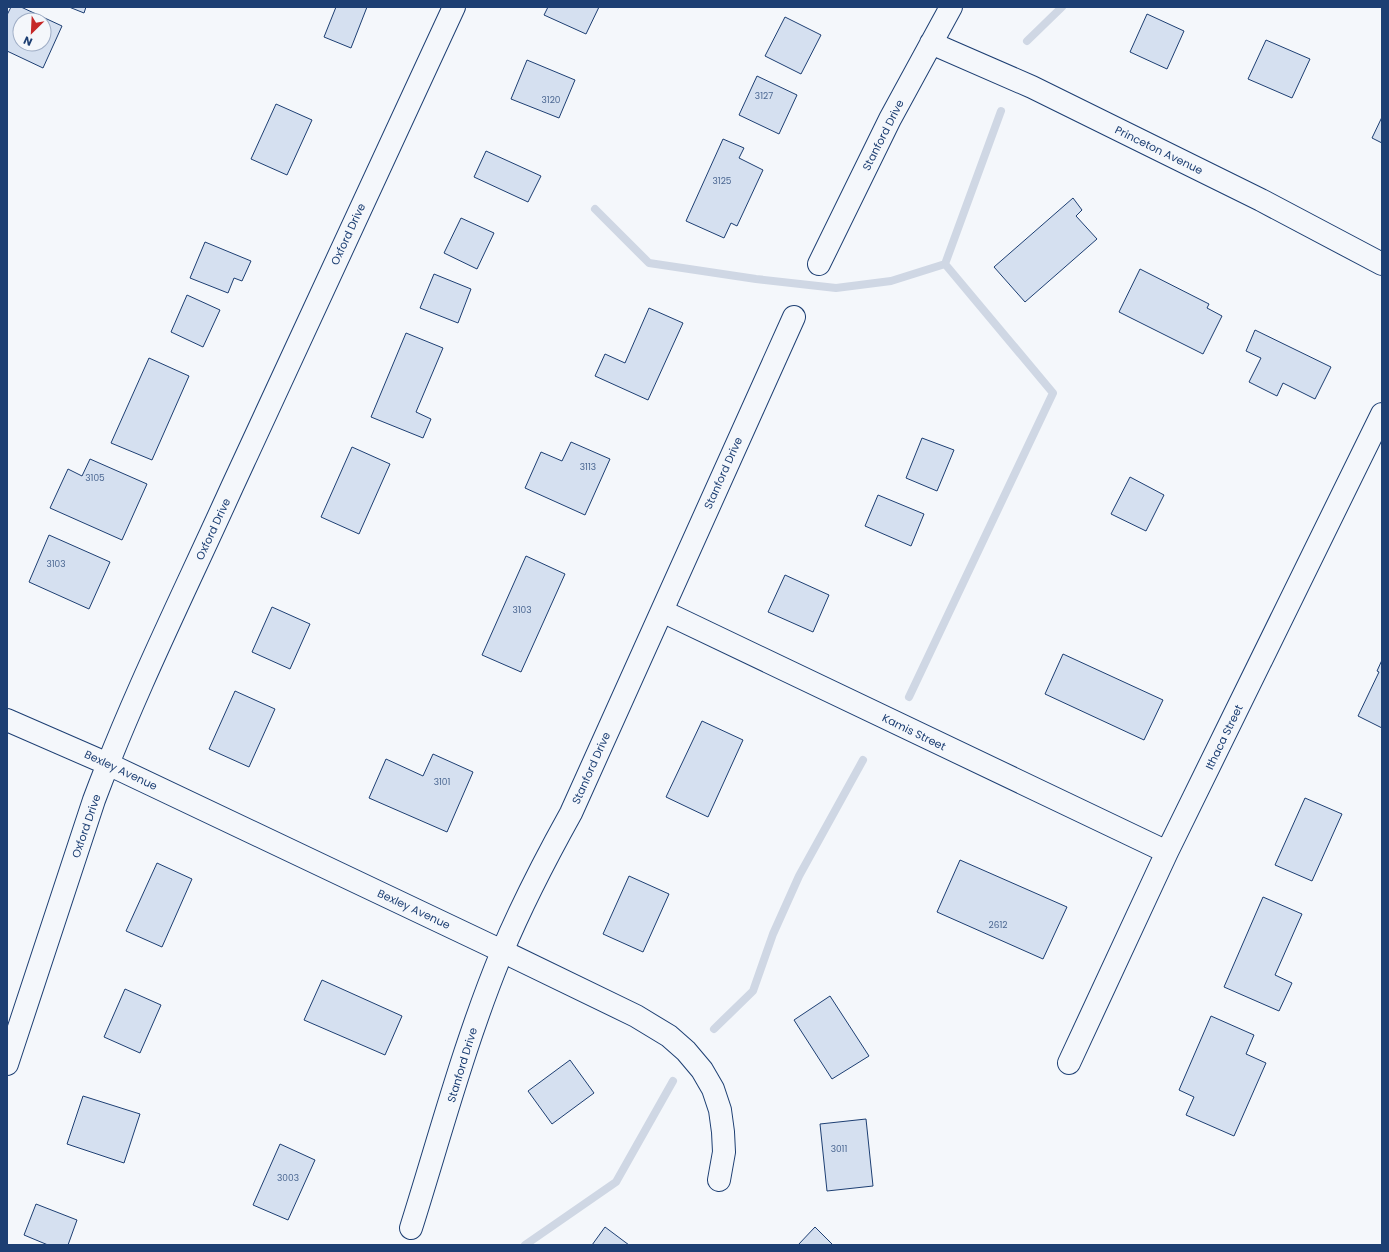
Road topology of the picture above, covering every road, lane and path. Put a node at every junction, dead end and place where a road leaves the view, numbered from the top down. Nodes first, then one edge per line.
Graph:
1 (454, 7) edge
2 (951, 7) edge
3 (932, 43) junction
4 (819, 264) dead end
5 (1382, 264) edge
6 (794, 317) dead end
7 (1382, 414) edge
8 (662, 611) junction
9 (7, 720) edge
10 (108, 764) junction
11 (1167, 852) junction
12 (502, 951) junction
13 (1069, 1062) dead end
14 (7, 1064) edge
15 (719, 1180) dead end
16 (411, 1228) dead end

1 - 10 street, Oxford Drive
2 - 3 street, Stanford Drive
3 - 4 street, Stanford Drive
3 - 5 street, Princeton Avenue
6 - 8 street, Stanford Drive
7 - 11 street, Ithaca Street
8 - 11 street, Kamis Street
8 - 12 street, Stanford Drive
9 - 10 street, Bexley Avenue
10 - 12 street, Bexley Avenue
10 - 14 street, Oxford Drive
11 - 13 street, Ithaca Street
12 - 15 street, Bexley Avenue
12 - 16 street, Stanford Drive

